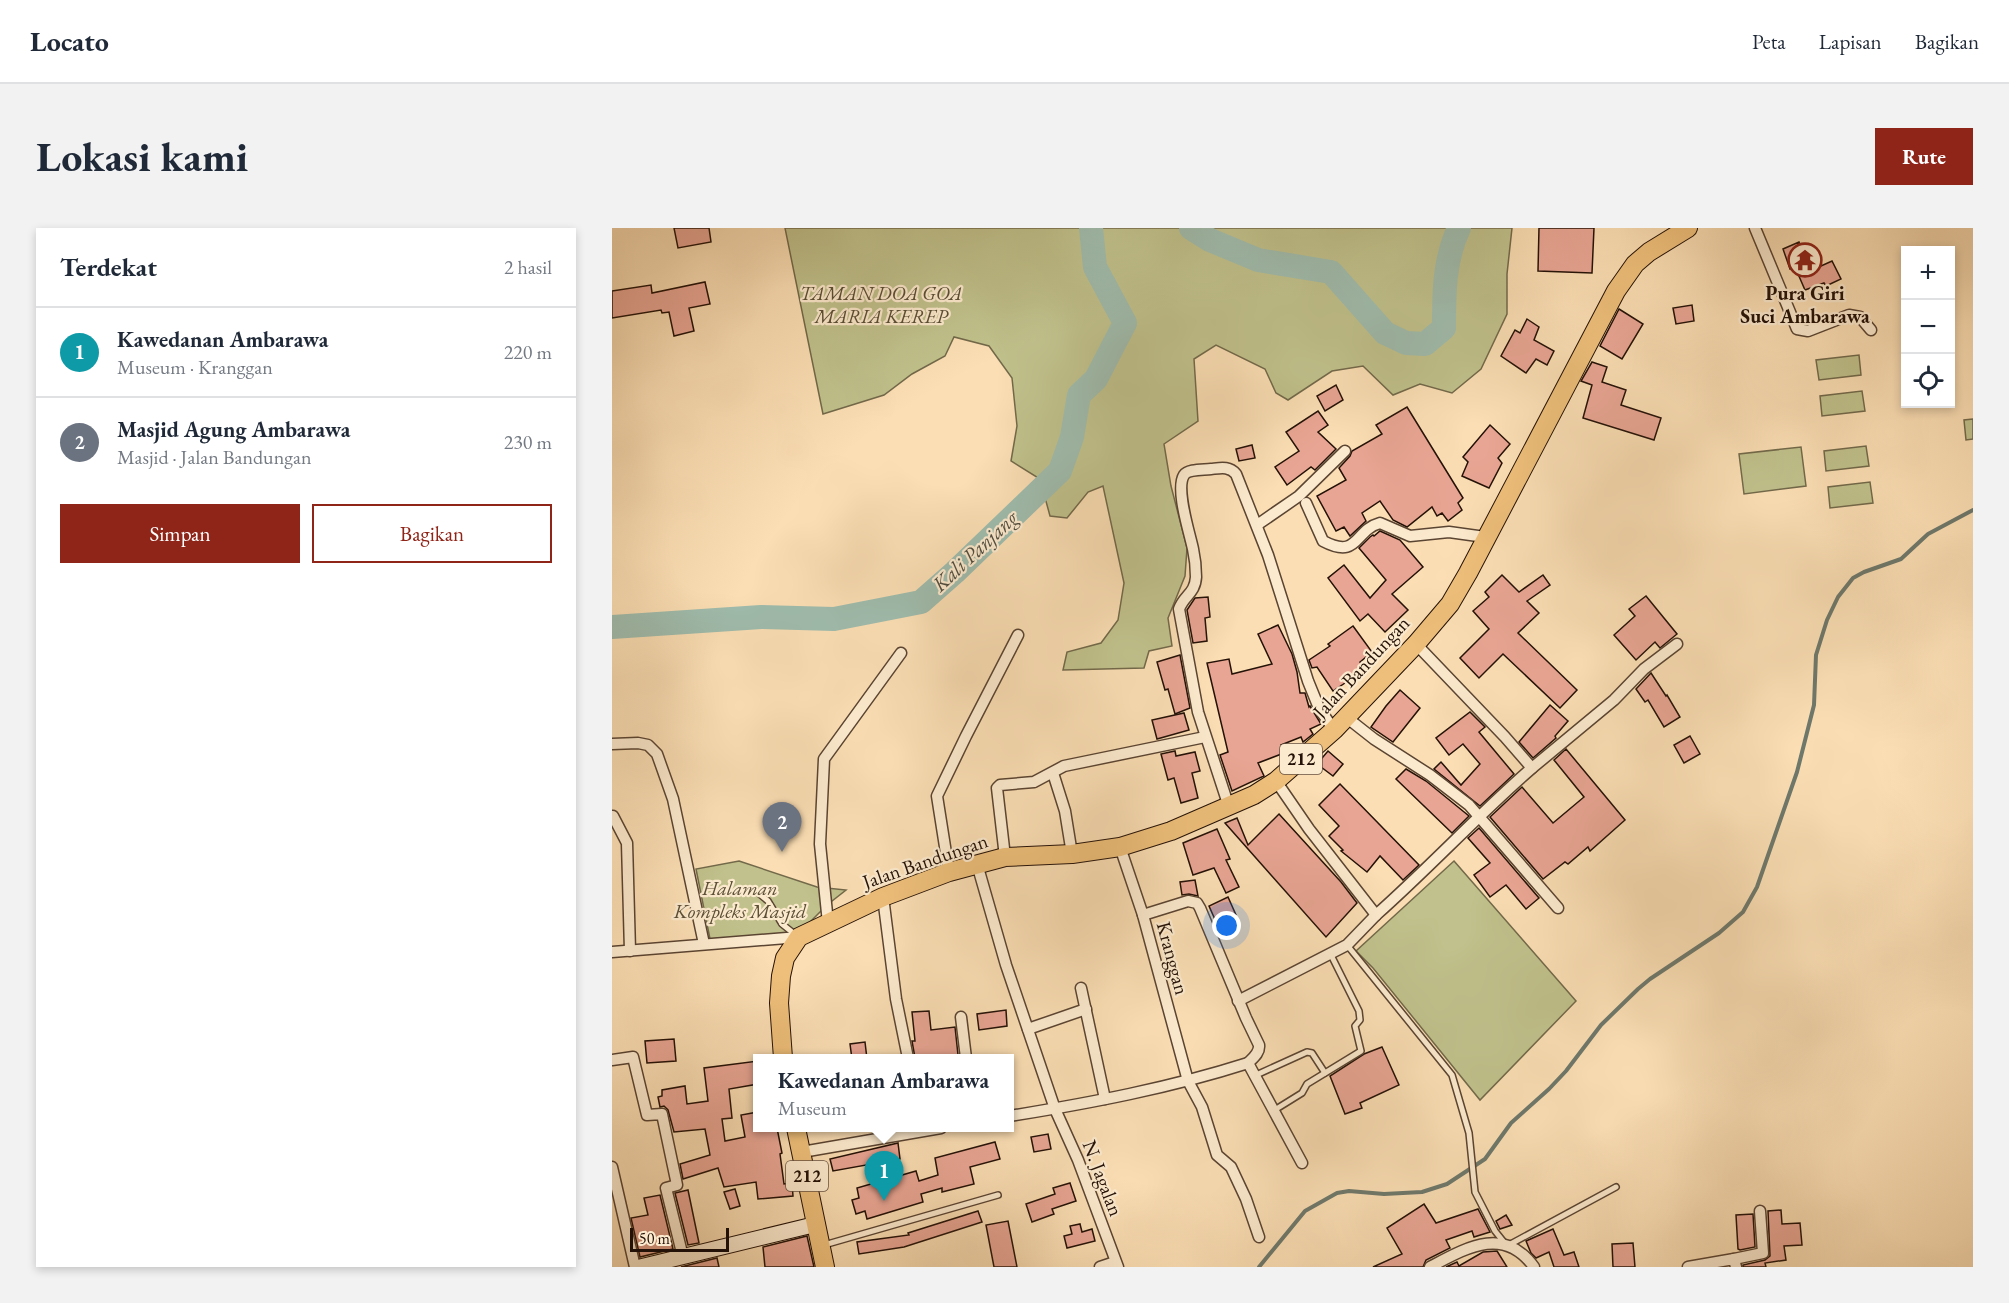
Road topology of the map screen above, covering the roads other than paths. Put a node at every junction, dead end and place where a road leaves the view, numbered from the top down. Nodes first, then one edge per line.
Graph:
1 (1688, 228) edge
2 (1755, 228) edge
3 (1871, 330) dead end
4 (1345, 451) dead end
5 (1306, 503) dead end
6 (1257, 525) junction
7 (1485, 537) junction
8 (1018, 635) dead end
9 (1416, 644) junction
10 (1677, 644) dead end
11 (901, 653) dead end
12 (1340, 724) junction
13 (1205, 737) junction
14 (612, 744) edge
15 (1532, 768) junction
16 (1053, 774) junction
17 (1276, 781) junction
18 (1229, 807) junction
19 (612, 816) edge
20 (1480, 816) junction
21 (1120, 847) junction
22 (1072, 854) junction
23 (1005, 857) junction
24 (977, 864) junction
25 (949, 872) junction
26 (756, 891) dead end
27 (883, 897) junction
28 (1558, 908) dead end
29 (1143, 915) junction
30 (1376, 915) junction
31 (828, 922) junction
32 (799, 937) junction
33 (704, 944) junction
34 (1347, 945) junction
35 (630, 951) junction
36 (612, 952) edge
37 (1331, 955) junction
38 (1081, 988) dead end
39 (1238, 1001) junction
40 (1086, 1009) junction
41 (961, 1017) dead end
42 (1028, 1029) junction
43 (783, 1054) edge
44 (907, 1054) edge
45 (965, 1054) edge
46 (612, 1060) edge
47 (1248, 1063) junction
48 (1325, 1072) junction
49 (1254, 1076) junction
50 (1188, 1081) junction
51 (1105, 1099) junction
52 (1054, 1109) junction
53 (1273, 1111) junction
54 (1014, 1115) edge
55 (797, 1132) edge
56 (905, 1132) edge
57 (802, 1152) junction
58 (1302, 1163) dead end
59 (612, 1167) edge
60 (1616, 1186) dead end
61 (998, 1195) dead end
62 (1760, 1211) dead end
63 (817, 1224) junction
64 (1259, 1237) dead end
65 (822, 1245) junction
66 (1507, 1245) junction
67 (683, 1257) junction
68 (1735, 1263) edge
69 (1117, 1264) edge
70 (635, 1267) edge
71 (640, 1267) edge
72 (825, 1267) edge
73 (1100, 1267) edge
74 (1430, 1267) edge
75 (1534, 1267) edge
76 (1688, 1267) edge

1 - 7 main road, Jalan Bandungan / 212
2 - 3 street
4 - 6 street
5 - 7 street
6 - 12 street
6 - 13 street
7 - 9 main road, Jalan Bandungan / 212
8 - 25 street
9 - 12 main road, Jalan Bandungan / 212
9 - 15 street
10 - 15 street
11 - 31 street
12 - 17 main road, Jalan Bandungan / 212
12 - 20 street
13 - 16 street
13 - 18 street
14 - 33 street
15 - 20 street
16 - 22 street
16 - 23 street
17 - 18 main road, Jalan Bandungan / 212
17 - 30 street
18 - 21 main road, Jalan Bandungan / 212
19 - 35 street
20 - 28 street
20 - 30 street
21 - 22 main road, Jalan Bandungan / 212
21 - 29 street, Kranggan
22 - 23 main road, Jalan Bandungan / 212
23 - 24 main road, Jalan Bandungan / 212
24 - 25 main road, Jalan Bandungan / 212
24 - 42 street
25 - 27 main road, Jalan Bandungan / 212
26 - 32 lane
27 - 31 main road, Jalan Bandungan / 212
27 - 44 street
29 - 39 street
29 - 50 street, Kranggan
30 - 34 street
31 - 32 main road, Jalan Bandungan / 212
32 - 33 street
32 - 43 main road
33 - 35 street
34 - 37 street
34 - 66 lane
35 - 36 street
37 - 39 street
37 - 48 lane
38 - 40 street
39 - 47 street
40 - 42 street
40 - 51 street
41 - 45 street
42 - 52 street
46 - 67 street
47 - 49 street
47 - 50 street
48 - 49 lane
48 - 53 lane
49 - 53 street
50 - 51 street
50 - 64 street, Kranggan
51 - 52 street
52 - 54 street
52 - 69 street, N. Jagalan
53 - 58 street
55 - 57 main road, 212
56 - 57 street
57 - 63 main road, 212
59 - 70 street
60 - 66 lane
61 - 65 lane
62 - 68 street
63 - 65 main road, 212
63 - 67 main road
65 - 72 main road, 212
66 - 74 street
66 - 75 street
67 - 71 main road
68 - 76 street
69 - 73 street, N. Jagalan

